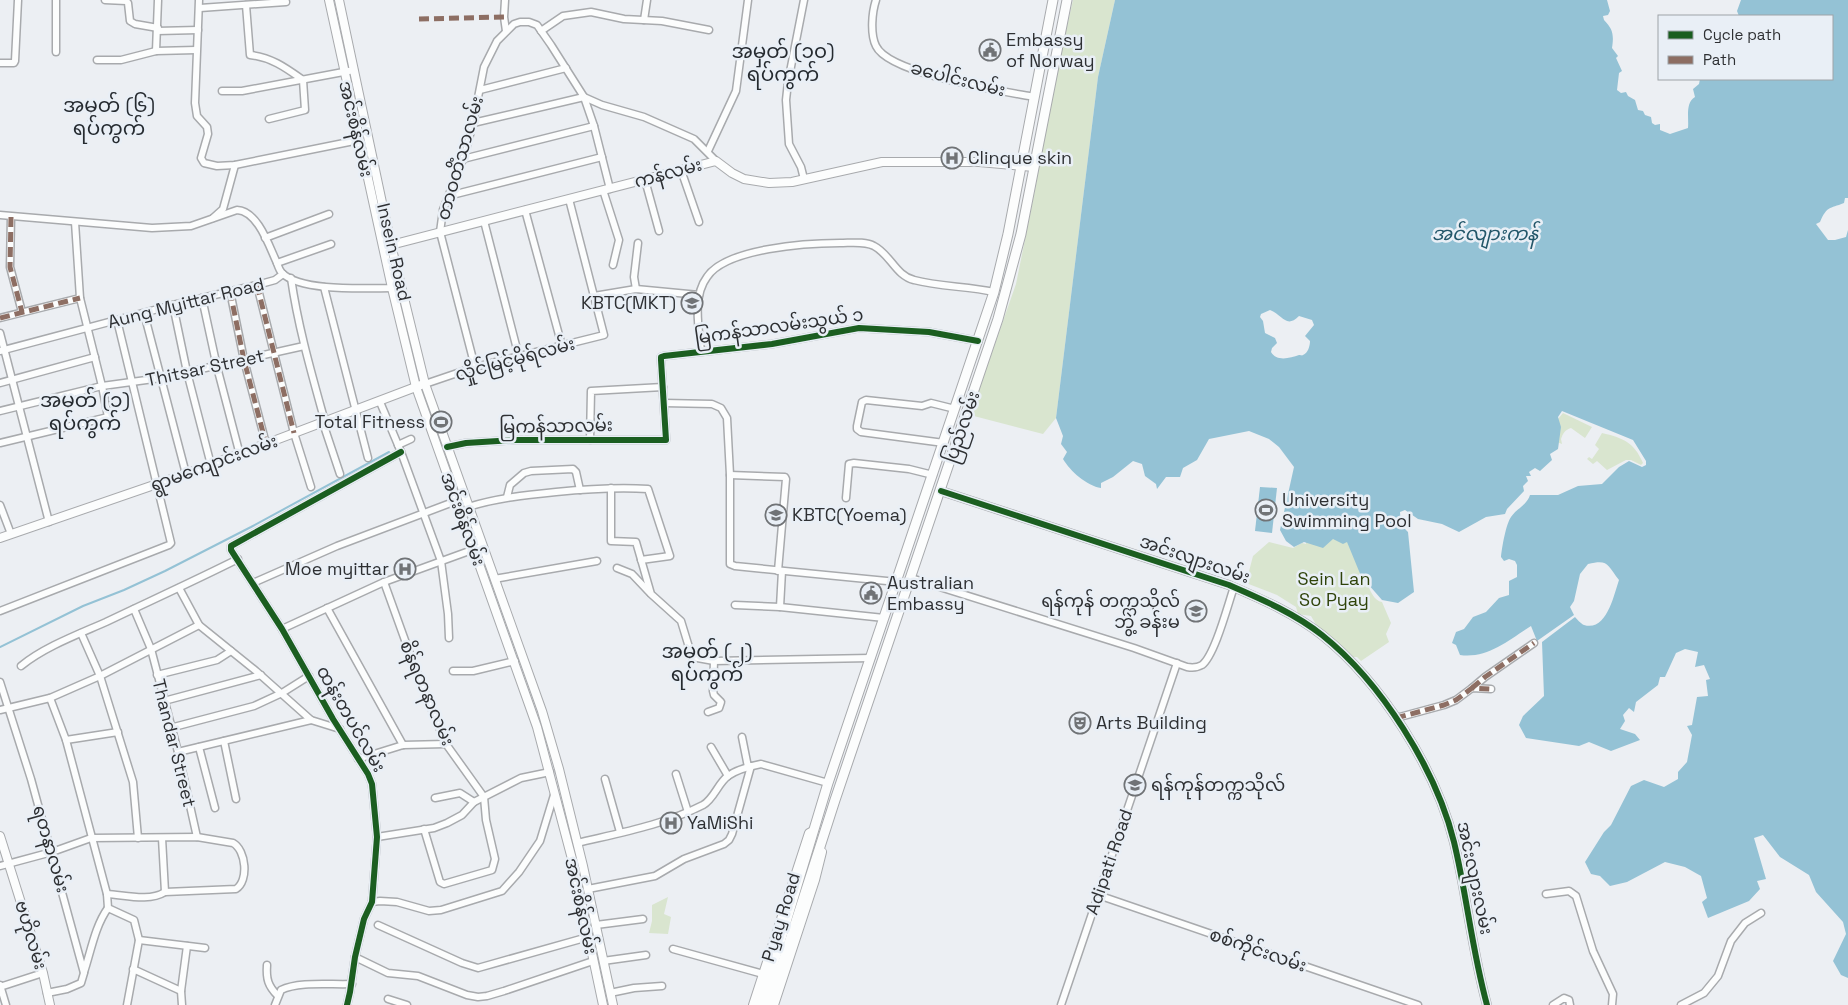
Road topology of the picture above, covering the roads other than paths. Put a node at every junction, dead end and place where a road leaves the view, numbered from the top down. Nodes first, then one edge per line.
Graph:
1 (18, 0) edge
2 (56, 0) edge
3 (105, 0) edge
4 (158, 0) edge
5 (199, 0) edge
6 (329, 0) edge
7 (339, 0) edge
8 (505, 0) edge
9 (647, 0) edge
10 (748, 0) edge
11 (804, 0) edge
12 (876, 0) edge
13 (1052, 0) edge
14 (1066, 0) edge
15 (286, 2) dead end
16 (246, 5) junction
17 (200, 8) junction
18 (644, 20) junction
19 (158, 29) junction
20 (198, 30) junction
21 (710, 30) dead end
22 (506, 31) junction
23 (541, 31) junction
24 (196, 50) junction
25 (156, 51) junction
26 (56, 52) dead end
27 (97, 60) dead end
28 (0, 62) edge
29 (566, 68) junction
30 (354, 70) junction
31 (344, 73) junction
32 (303, 80) junction
33 (480, 90) junction
34 (222, 91) dead end
35 (584, 96) junction
36 (1034, 97) junction
37 (269, 119) dead end
38 (473, 123) junction
39 (594, 126) junction
40 (359, 140) junction
41 (708, 151) junction
42 (602, 157) junction
43 (463, 159) junction
44 (716, 161) junction
45 (235, 165) junction
46 (1021, 165) junction
47 (1034, 167) junction
48 (682, 170) junction
49 (804, 179) junction
50 (645, 180) junction
51 (1018, 181) junction
52 (1030, 184) junction
53 (606, 190) junction
54 (448, 196) junction
55 (569, 199) junction
56 (526, 210) junction
57 (329, 214) dead end
58 (0, 215) edge
59 (12, 217) junction
60 (211, 220) junction
61 (484, 221) junction
62 (75, 222) junction
63 (699, 222) dead end
64 (659, 231) dead end
65 (440, 232) junction
66 (265, 238) junction
67 (638, 243) dead end
68 (331, 244) dead end
69 (391, 245) junction
70 (383, 247) junction
71 (277, 263) junction
72 (612, 265) dead end
73 (283, 274) junction
74 (291, 278) junction
75 (257, 285) junction
76 (401, 286) junction
77 (324, 288) junction
78 (392, 288) junction
79 (636, 289) junction
80 (230, 291) junction
81 (994, 292) junction
82 (699, 295) junction
83 (594, 296) junction
84 (80, 298) junction
85 (202, 298) junction
86 (173, 305) junction
87 (22, 312) junction
88 (144, 313) junction
89 (0, 318) edge
90 (117, 320) junction
91 (88, 328) junction
92 (411, 329) joint
93 (0, 333) edge
94 (978, 341) junction
95 (304, 346) junction
96 (562, 346) junction
97 (2, 350) edge
98 (701, 352) junction
99 (273, 354) junction
100 (95, 357) junction
101 (519, 357) junction
102 (244, 360) junction
103 (971, 362) junction
104 (983, 366) junction
105 (217, 367) junction
106 (475, 367) junction
107 (187, 372) junction
108 (161, 378) junction
109 (12, 380) junction
110 (0, 383) edge
111 (131, 383) junction
112 (425, 384) junction
113 (102, 386) junction
114 (416, 387) junction
115 (663, 387) junction
116 (380, 402) junction
117 (664, 403) junction
118 (18, 407) junction
119 (955, 409) junction
120 (354, 410) junction
121 (0, 411) edge
122 (324, 423) junction
123 (294, 433) junction
124 (26, 436) junction
125 (411, 439) dead end
126 (590, 440) junction
127 (0, 443) edge
128 (944, 443) junction
129 (266, 444) junction
130 (398, 445) junction
131 (447, 447) junction
132 (402, 452) junction
133 (240, 455) junction
134 (368, 458) dead end
135 (211, 464) junction
136 (186, 474) junction
137 (340, 474) dead end
138 (730, 475) junction
139 (933, 475) junction
140 (155, 484) junction
141 (311, 487) dead end
142 (610, 488) junction
143 (580, 490) junction
144 (941, 491) junction
145 (507, 497) junction
146 (846, 498) dead end
147 (456, 501) junction
148 (924, 502) junction
149 (0, 505) edge
150 (468, 507) junction
151 (424, 513) junction
152 (49, 522) junction
153 (11, 534) junction
154 (0, 538) edge
155 (483, 546) junction
156 (473, 549) junction
157 (238, 559) junction
158 (641, 560) junction
159 (441, 561) junction
160 (597, 561) dead end
161 (617, 568) dead end
162 (780, 571) junction
163 (911, 578) junction
164 (494, 579) junction
165 (384, 582) junction
166 (897, 582) junction
167 (253, 583) junction
168 (1234, 587) junction
169 (180, 588) junction
170 (651, 594) junction
171 (735, 605) dead end
172 (780, 607) junction
173 (327, 608) junction
174 (134, 609) junction
175 (0, 611) edge
176 (884, 618) junction
177 (199, 625) junction
178 (282, 629) junction
179 (81, 633) junction
180 (449, 638) dead end
181 (1534, 643) dead end
182 (151, 649) junction
183 (231, 651) junction
184 (870, 658) junction
185 (515, 661) junction
186 (714, 661) junction
187 (1177, 663) junction
188 (21, 666) dead end
189 (453, 671) dead end
190 (157, 675) junction
191 (261, 675) junction
192 (100, 676) junction
193 (309, 676) junction
194 (0, 682) edge
195 (1472, 688) junction
196 (1491, 689) dead end
197 (282, 694) junction
198 (50, 698) junction
199 (164, 701) junction
200 (9, 708) junction
201 (0, 710) edge
202 (708, 712) dead end
203 (1396, 718) junction
204 (311, 720) junction
205 (170, 728) junction
206 (340, 729) junction
207 (118, 732) junction
208 (742, 737) dead end
209 (66, 740) junction
210 (224, 741) junction
211 (446, 744) junction
212 (403, 745) junction
213 (199, 747) junction
214 (711, 748) dead end
215 (178, 752) junction
216 (358, 758) junction
217 (750, 767) junction
218 (550, 772) junction
219 (676, 774) dead end
220 (728, 776) junction
221 (605, 779) dead end
222 (828, 783) junction
223 (555, 792) junction
224 (484, 797) junction
225 (434, 798) dead end
226 (236, 799) dead end
227 (474, 802) junction
228 (215, 808) dead end
229 (688, 812) junction
230 (424, 829) junction
231 (813, 831) junction
232 (620, 832) junction
233 (0, 836) edge
234 (197, 837) junction
235 (377, 837) junction
236 (92, 838) junction
237 (138, 838) junction
238 (162, 838) junction
239 (577, 843) junction
240 (820, 845) junction
241 (52, 852) junction
242 (9, 864) junction
243 (0, 866) edge
244 (588, 889) junction
245 (165, 892) junction
246 (107, 894) junction
247 (1546, 894) dead end
248 (1098, 895) junction
249 (372, 902) junction
250 (108, 908) junction
251 (1761, 913) dead end
252 (643, 919) dead end
253 (378, 925) dead end
254 (596, 925) junction
255 (588, 937) junction
256 (139, 940) junction
257 (187, 946) junction
258 (204, 948) dead end
259 (673, 948) dead end
260 (646, 955) dead end
261 (355, 958) junction
262 (593, 961) junction
263 (603, 961) junction
264 (267, 965) dead end
265 (134, 969) junction
266 (43, 973) junction
267 (84, 973) junction
268 (763, 974) junction
269 (352, 984) junction
270 (0, 986) edge
271 (662, 986) dead end
272 (181, 991) junction
273 (47, 993) junction
274 (610, 993) junction
275 (278, 996) junction
276 (388, 999) dead end
277 (6, 1005) edge
278 (50, 1005) edge
279 (127, 1005) edge
280 (182, 1005) edge
281 (275, 1005) edge
282 (347, 1005) edge
283 (407, 1005) edge
284 (603, 1005) edge
285 (613, 1005) edge
286 (753, 1005) edge
287 (761, 1005) edge
288 (769, 1005) edge
289 (774, 1005) edge
290 (1061, 1005) edge
291 (1418, 1005) edge
292 (1487, 1005) edge
293 (1552, 1005) edge
294 (1570, 1005) edge
295 (1612, 1005) edge
296 (1681, 1005) edge

1 - 28 street
2 - 26 street
3 - 19 street
4 - 19 street
5 - 17 street
6 - 31 main road, အင်းစိန်လမ်း
7 - 30 main road, Insein Road
8 - 22 street
9 - 18 street
10 - 41 street
11 - 49 street
12 - 36 street, ခပေါင်းလမ်း
13 - 36 highway, ပြည်လမ်း
14 - 47 highway, ပြည်လမ်း
15 - 16 street
16 - 17 street
16 - 32 street
17 - 20 street
18 - 21 street
18 - 23 street
19 - 20 street
19 - 25 street
20 - 24 street
22 - 23 street
22 - 33 street, တာဝတိံသာလမ်း
23 - 29 street
24 - 25 street
24 - 45 street
25 - 27 street
29 - 33 street
29 - 35 street
30 - 31 street
30 - 69 main road, Insein Road
31 - 32 street
31 - 40 main road, အင်းစိန်လမ်း
32 - 34 street
32 - 37 street
33 - 38 street, တာဝတိံသာလမ်း
35 - 38 street
35 - 39 street
35 - 41 street
36 - 46 highway, ပြည်လမ်း
38 - 43 street, တာဝတိံသာလမ်း
39 - 42 street
39 - 43 street
40 - 45 street
40 - 70 main road, အင်းစိန်လမ်း
41 - 44 street
42 - 53 street
42 - 54 street
43 - 54 street, တာဝတိံသာလမ်း
44 - 48 main road, ကန်လမ်း
44 - 49 main road, ကန်လမ်း
45 - 60 street
46 - 47 main road, ကန်လမ်း
46 - 49 main road, ကန်လမ်း
46 - 51 highway, ပြည်လမ်း
47 - 52 highway, ပြည်လမ်း
48 - 50 main road, ကန်လမ်း
48 - 63 street
50 - 53 main road, ကန်လမ်း
50 - 64 street
51 - 52 highway
51 - 81 highway, ပြည်လမ်း
52 - 104 highway, ပြည်လမ်း
53 - 55 main road, ကန်လမ်း
53 - 72 street
54 - 65 street, တာဝတိံသာလမ်း
55 - 56 main road, ကန်လမ်း
55 - 83 street
56 - 61 main road, ကန်လမ်း
56 - 96 street
57 - 66 street
58 - 59 street
59 - 62 street
59 - 87 street
60 - 62 street
60 - 66 street
61 - 65 main road, ကန်လမ်း
61 - 101 street
62 - 84 street
65 - 69 main road, ကန်လမ်း
65 - 106 street
66 - 71 street
67 - 79 street
68 - 71 street
69 - 70 main road, ကန်လမ်း
69 - 76 main road, Insein Road
70 - 78 main road, အင်းစိန်လမ်း
71 - 73 street
73 - 74 street
73 - 75 street, Aung Myittar Road
74 - 77 street
74 - 95 street
75 - 80 street, Aung Myittar Road
75 - 99 street
76 - 78 street
76 - 92 main road, Insein Road
77 - 78 street
77 - 120 street
78 - 114 main road, အင်းစိန်လမ်း
79 - 82 street
79 - 83 street
80 - 85 street, Aung Myittar Road
80 - 102 street
81 - 82 street
81 - 94 highway, ပြည်လမ်း
82 - 98 street
83 - 96 street, လှိုင်မြင့်မိုရ်လမ်း
84 - 87 street
84 - 91 street
85 - 86 street, Aung Myittar Road
85 - 105 street
86 - 88 street, Aung Myittar Road
86 - 107 street
87 - 89 street
88 - 90 street, Aung Myittar Road
88 - 108 street
90 - 91 street, Aung Myittar Road
90 - 111 street
91 - 97 street, Aung Myittar Road
91 - 100 street
92 - 112 main road, အင်းစိန်လမ်း
93 - 97 street
94 - 98 street, မြကန်သာလမ်းသွယ် ၁
94 - 103 highway, ပြည်လမ်း
95 - 99 street, Thitsar Street
95 - 122 street
96 - 101 street, လှိုင်မြင့်မိုရ်လမ်း
97 - 109 street
98 - 115 street, မြကန်သာလမ်းသွယ် ၁
99 - 102 street, Thitsar Street
99 - 123 street
100 - 109 street
100 - 113 street
101 - 106 street, လှိုင်မြင့်မိုရ်လမ်း
102 - 105 street, Thitsar Street
102 - 129 street
103 - 104 highway
103 - 119 highway, ပြည်လမ်း
104 - 144 highway, ပြည်လမ်း
105 - 107 street, Thitsar Street
105 - 133 street
106 - 112 street, လှိုင်မြင့်မိုရ်လမ်း
107 - 108 street, Thitsar Street
107 - 135 street
108 - 111 street, Thitsar Street
108 - 136 street
109 - 110 street
109 - 118 street
111 - 113 street, Thitsar Street
111 - 140 street
112 - 114 main road, ရွာမကျောင်းလမ်း
112 - 131 main road, အင်းစိန်လမ်း
113 - 118 street, Thitsar Street
113 - 124 street
114 - 116 main road, ရွာမကျောင်းလမ်း
114 - 147 main road, အင်းစိန်လမ်း
115 - 117 street
115 - 126 street
116 - 120 main road, ရွာမကျောင်းလမ်း
116 - 130 street
117 - 126 street, မြကန်သာလမ်း
117 - 138 street
118 - 121 street, Thitsar Street
118 - 124 street
119 - 128 highway, ပြည်လမ်း
119 - 128 street
120 - 122 main road, ရွာမကျောင်းလမ်း
120 - 134 street
122 - 123 main road, ရွာမကျောင်းလမ်း
122 - 137 street
123 - 129 main road, ရွာမကျောင်းလမ်း
123 - 141 street
124 - 127 street
124 - 152 street
125 - 130 street
126 - 131 street, မြကန်သာလမ်း
128 - 139 highway, ပြည်လမ်း
129 - 133 main road, ရွာမကျောင်းလမ်း
130 - 132 street
131 - 150 main road, အင်းစိန်လမ်း
132 - 151 street
132 - 157 street, ထန်းတပင်လမ်း
133 - 135 main road, ရွာမကျောင်းလမ်း
135 - 136 main road, ရွာမကျောင်းလမ်း
136 - 140 main road, ရွာမကျောင်းလမ်း
138 - 162 street
138 - 162 street
139 - 144 main road
139 - 146 street
139 - 148 highway, ပြည်လမ်း
140 - 152 main road, ရွာမကျောင်းလမ်း
140 - 175 street
142 - 143 street
142 - 158 street
142 - 158 street
143 - 145 street
143 - 145 street
144 - 148 main road
144 - 163 highway, ပြည်လမ်း
144 - 168 main road, အင်းလျားလမ်း
145 - 150 street
147 - 151 street
147 - 156 main road, အင်းစိန်လမ်း
148 - 166 highway, ပြည်လမ်း
149 - 153 street
150 - 155 main road, အင်းစိန်လမ်း
151 - 159 street
151 - 167 street
152 - 153 main road, ရွာမကျောင်းလမ်း
153 - 154 main road, ရွာမကျောင်းလမ်း
155 - 156 street
155 - 164 main road, အင်းစိန်လမ်း
156 - 159 street
156 - 185 main road, အင်းစိန်လမ်း
157 - 167 street, ထန်းတပင်လမ်း
157 - 169 street
158 - 170 street
159 - 165 street
159 - 180 street
160 - 164 street
161 - 170 street
162 - 166 street
162 - 172 street
163 - 187 street
163 - 240 highway, ပြည်လမ်း
164 - 239 main road, အင်းစိန်လမ်း
165 - 173 street
165 - 211 street, စိန်ရတနာလမ်း
166 - 176 highway, ပြည်လမ်း
167 - 178 street, ထန်းတပင်လမ်း
168 - 187 street
168 - 203 main road, အင်းလျားလမ်း
169 - 174 street
169 - 177 street
170 - 186 street
171 - 172 street
172 - 176 street
173 - 178 street
173 - 212 street
174 - 179 street
174 - 182 street, Thandar Street
176 - 184 highway, ပြည်လမ်း
177 - 182 street
177 - 183 street
178 - 193 street, ထန်းတပင်လမ်း
179 - 188 street
179 - 192 street
181 - 195 street
182 - 190 street, Thandar Street
182 - 192 street
183 - 190 street
183 - 191 street
184 - 186 street
184 - 222 highway, ပြည်လမ်း
185 - 189 street
185 - 218 main road, အင်းစိန်လမ်း
186 - 202 street
187 - 248 street, Adipati Road
190 - 199 street, Thandar Street
191 - 197 street
191 - 199 street
192 - 198 street
192 - 207 street
193 - 197 street
193 - 206 street, ထန်းတပင်လမ်း
194 - 200 street, ရတနာလမ်း
195 - 196 street
195 - 203 street
197 - 204 street
197 - 205 street
198 - 200 street
198 - 209 street
199 - 205 street, Thandar Street
200 - 201 street
200 - 241 street, ရတနာလမ်း
203 - 292 main road, အင်းလျားလမ်း
204 - 206 street
204 - 210 street
205 - 215 street, Thandar Street
206 - 216 street, ထန်းတပင်လမ်း
207 - 209 street
207 - 237 street
208 - 217 street
209 - 236 street
210 - 213 street
210 - 226 street
211 - 212 street
211 - 224 street, စိန်ရတနာလမ်း
212 - 216 street
213 - 215 street
213 - 228 street
214 - 220 street
215 - 234 street, Thandar Street
216 - 235 street, ထန်းတပင်လမ်း
217 - 220 street
217 - 222 street
217 - 244 street
218 - 223 main road, အင်းစိန်လမ်း
218 - 224 street
219 - 229 street
220 - 229 street
221 - 232 street
222 - 231 highway, ပြည်လမ်း
223 - 249 street
223 - 255 main road, အင်းစိန်လမ်း
224 - 227 street
224 - 230 street
225 - 227 street
227 - 230 street
229 - 232 street
230 - 235 street
231 - 268 main road, Pyay Road
231 - 287 highway, Pyay Road
232 - 239 street
233 - 242 main road, ဗဟိုလမ်း
234 - 238 street
234 - 245 street
235 - 249 street, ထန်းတပင်လမ်း
236 - 237 street
236 - 241 street
236 - 246 street
237 - 238 street
238 - 245 street
239 - 244 main road, အင်းစိန်လမ်း
240 - 288 highway, ပြည်လမ်း
240 - 289 main road, ပြည်လမ်း
241 - 242 street
241 - 267 street, ရတနာလမ်း
242 - 243 street
242 - 266 main road, ဗဟိုလမ်း
244 - 254 main road, အင်းစိန်လမ်း
245 - 246 street
246 - 250 street
247 - 295 street
248 - 290 street, Adipati Road
248 - 291 street, စစ်ကိုင်းလမ်း
249 - 261 street, ထန်းတပင်လမ်း
250 - 256 street
250 - 267 street
251 - 296 street
252 - 254 street
253 - 255 street
254 - 263 main road, အင်းစိန်လမ်း
255 - 262 main road, အင်းစိန်လမ်း
256 - 257 street
256 - 265 street
257 - 258 street
257 - 272 street
259 - 268 street
260 - 263 street
261 - 262 street
261 - 269 street, ထန်းတပင်လမ်း
262 - 284 main road, အင်းစိန်လမ်း
263 - 274 main road, အင်းစိန်လမ်း
264 - 275 street
265 - 272 street
265 - 279 street
266 - 270 street
266 - 273 main road, ဗဟိုလမ်း
267 - 273 street
268 - 286 main road, Pyay Road
269 - 275 street
269 - 282 street, ထန်းတပင်လမ်း
270 - 277 street
271 - 274 street
272 - 280 street
273 - 278 main road, ဗဟိုလမ်း
274 - 285 main road, အင်းစိန်လမ်း
275 - 281 street
276 - 283 street
293 - 294 street

